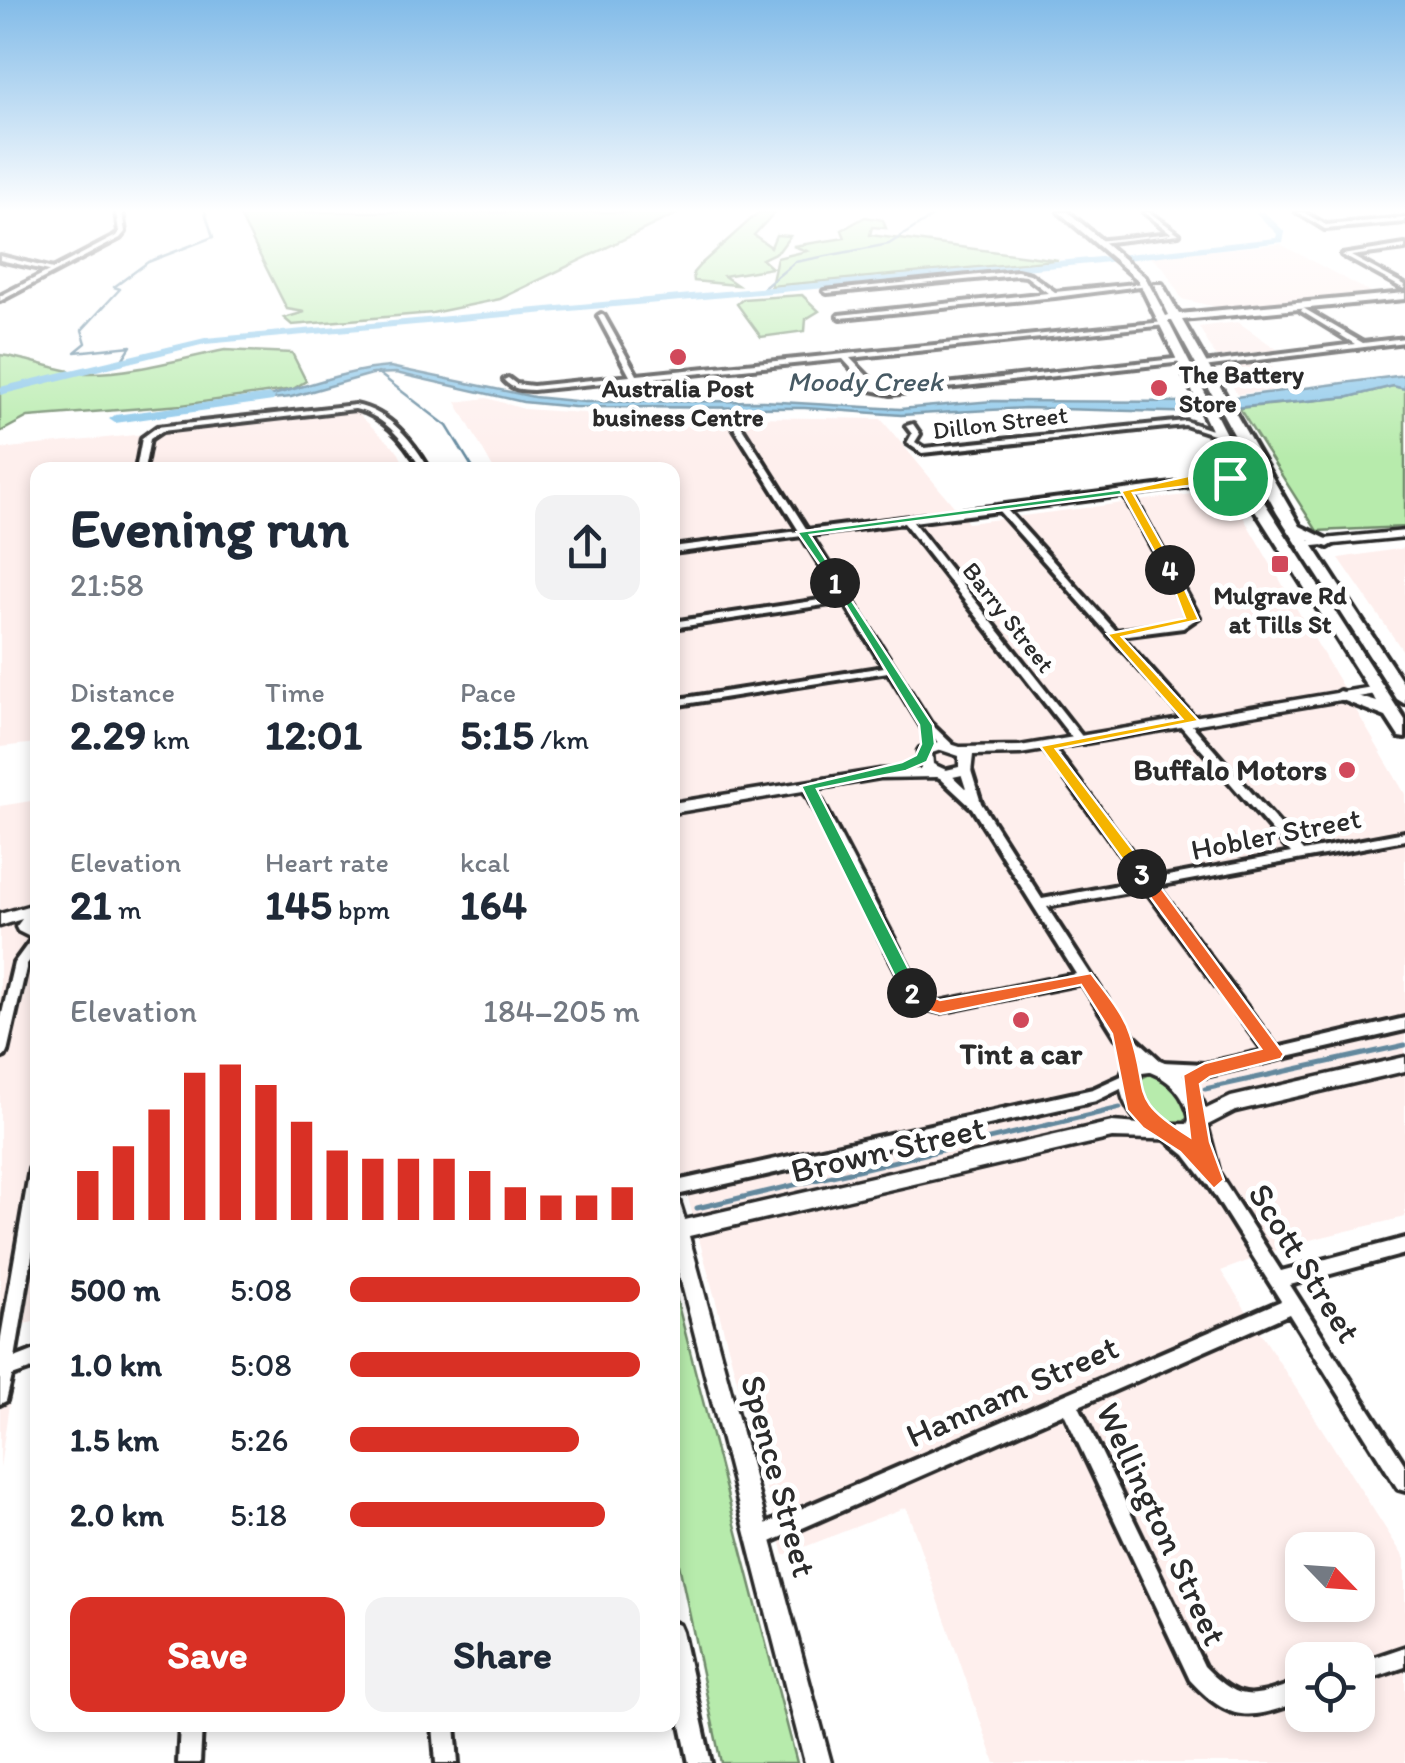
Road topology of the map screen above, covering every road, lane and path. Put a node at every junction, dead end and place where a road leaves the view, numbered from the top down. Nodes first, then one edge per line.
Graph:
1 (920, 294) edge
2 (1063, 294) edge
3 (1150, 294) edge
4 (1055, 295) joint
5 (1164, 295) joint
6 (1405, 295) edge
7 (934, 307) junction
8 (1303, 310) junction
9 (1204, 314) junction
10 (601, 316) dead end
11 (841, 316) dead end
12 (1163, 322) junction
13 (1180, 322) junction
14 (1405, 340) edge
15 (1360, 345) junction
16 (843, 355) junction
17 (1201, 361) junction
18 (1185, 365) junction
19 (634, 376) junction
20 (508, 380) dead end
21 (1210, 417) junction
22 (734, 421) dead end
23 (1173, 422) junction
24 (910, 426) dead end
25 (1218, 434) junction
26 (142, 462) edge
27 (419, 462) edge
28 (1239, 473) junction
29 (1261, 474) junction
30 (1221, 479) junction
31 (1188, 482) junction
32 (1126, 491) junction
33 (1255, 498) junction
34 (1000, 507) junction
35 (906, 519) junction
36 (1294, 529) junction
37 (803, 532) junction
38 (1405, 536) edge
39 (1328, 543) junction
40 (1344, 548) joint
41 (680, 549) edge
42 (1300, 549) junction
43 (845, 599) junction
44 (680, 624) edge
45 (1113, 634) junction
46 (890, 669) junction
47 (1378, 690) junction
48 (1340, 696) junction
49 (1398, 700) edge
50 (680, 702) edge
51 (1188, 722) junction
52 (926, 725) junction
53 (1405, 733) edge
54 (1080, 740) junction
55 (1047, 746) junction
56 (955, 748) junction
57 (1020, 750) junction
58 (924, 755) junction
59 (967, 768) junction
60 (880, 774) junction
61 (940, 774) junction
62 (808, 786) junction
63 (976, 804) junction
64 (680, 807) edge
65 (1405, 836) edge
66 (1300, 855) junction
67 (1150, 884) junction
68 (1039, 904) junction
69 (30, 911) edge
70 (0, 922) edge
71 (30, 933) edge
72 (30, 940) edge
73 (1085, 977) junction
74 (4, 1009) edge
75 (1405, 1024) edge
76 (1121, 1033) junction
77 (0, 1052) edge
78 (1274, 1054) junction
79 (1405, 1064) edge
80 (1159, 1067) junction
81 (1205, 1070) junction
82 (1129, 1077) junction
83 (1190, 1093) junction
84 (1096, 1094) junction
85 (1232, 1104) junction
86 (1135, 1106) junction
87 (1198, 1122) junction
88 (1112, 1130) junction
89 (1168, 1134) junction
90 (1214, 1180) junction
91 (680, 1187) edge
92 (30, 1214) edge
93 (680, 1218) edge
94 (680, 1235) edge
95 (1405, 1246) edge
96 (1278, 1280) junction
97 (1292, 1304) junction
98 (30, 1361) edge
99 (2, 1371) edge
100 (0, 1395) edge
101 (1068, 1402) junction
102 (1405, 1482) edge
103 (758, 1538) junction
104 (1405, 1657) edge
105 (1375, 1667) edge
106 (680, 1669) edge
107 (1285, 1697) edge
108 (190, 1732) edge
109 (445, 1732) edge
110 (189, 1763) edge
111 (447, 1763) edge
112 (700, 1763) edge
113 (818, 1763) edge

1 - 7 street
2 - 4 street
3 - 12 main road
4 - 7 street
5 - 9 main road
5 - 13 main road
6 - 8 main road
6 - 9 main road
7 - 11 street
8 - 13 main road
8 - 15 street
9 - 13 main road
10 - 19 street
12 - 13 main road
12 - 16 street
12 - 18 main road
13 - 17 main road
14 - 15 street
15 - 17 street
16 - 18 street
16 - 19 street
17 - 29 main road
18 - 21 main road
19 - 20 street
21 - 23 street, Dillon Street
21 - 25 main road
22 - 37 street
23 - 24 street, Dillon Street
23 - 25 street, Dillon Street
25 - 28 main road
26 - 27 street
28 - 29 main road
28 - 30 street
28 - 31 street
28 - 33 main road
29 - 36 main road
30 - 31 street
30 - 33 main road
31 - 32 street
32 - 34 street
32 - 45 street
33 - 42 main road
34 - 35 street
34 - 45 street
35 - 37 street
35 - 54 street, Barry Street
36 - 39 main road
36 - 42 main road
37 - 41 street
37 - 43 street
38 - 39 street
38 - 40 street
39 - 42 street
40 - 42 main road
42 - 47 main road
42 - 49 main road
43 - 44 street
43 - 46 street
45 - 51 street
46 - 50 street
46 - 52 street
47 - 48 street
47 - 49 main road
48 - 49 main road
48 - 51 street
49 - 53 main road
51 - 54 street
51 - 66 street
52 - 56 street
52 - 58 street
54 - 55 street
55 - 57 street
55 - 67 street
56 - 57 street
56 - 58 street
56 - 59 street
57 - 59 street
58 - 60 street
58 - 61 street
59 - 61 street
59 - 63 street
60 - 61 street
60 - 62 street
61 - 63 street
62 - 64 street
62 - 73 street
63 - 68 street
65 - 66 street, Hobler Street
66 - 67 street, Hobler Street
67 - 68 street, Hobler Street
67 - 78 street
68 - 73 street
69 - 70 street
70 - 71 street
72 - 74 street
73 - 76 street
74 - 77 street
75 - 78 street
76 - 80 street
76 - 82 street
78 - 81 street
79 - 85 street
80 - 81 street
80 - 82 street
80 - 83 street
81 - 83 street
82 - 84 street, Brown Street
82 - 86 street
83 - 85 street
83 - 87 street
84 - 86 street, Brown Street
84 - 91 street, Brown Street
85 - 87 street
86 - 88 street, Brown Street
86 - 89 street
87 - 89 street
87 - 90 street, Scott Street
88 - 89 street, Brown Street
88 - 93 street, Brown Street
89 - 90 street, Scott Street
90 - 96 street, Scott Street
92 - 99 street
94 - 103 street, Spence Street
95 - 96 street
96 - 97 street, Scott Street
97 - 101 street, Hannam Street
97 - 102 street, Scott Street
98 - 99 street
99 - 100 street
101 - 103 street, Hannam Street
101 - 107 street, Wellington Street
103 - 113 street, Spence Street
104 - 105 street
106 - 112 street
108 - 110 street
109 - 111 street

